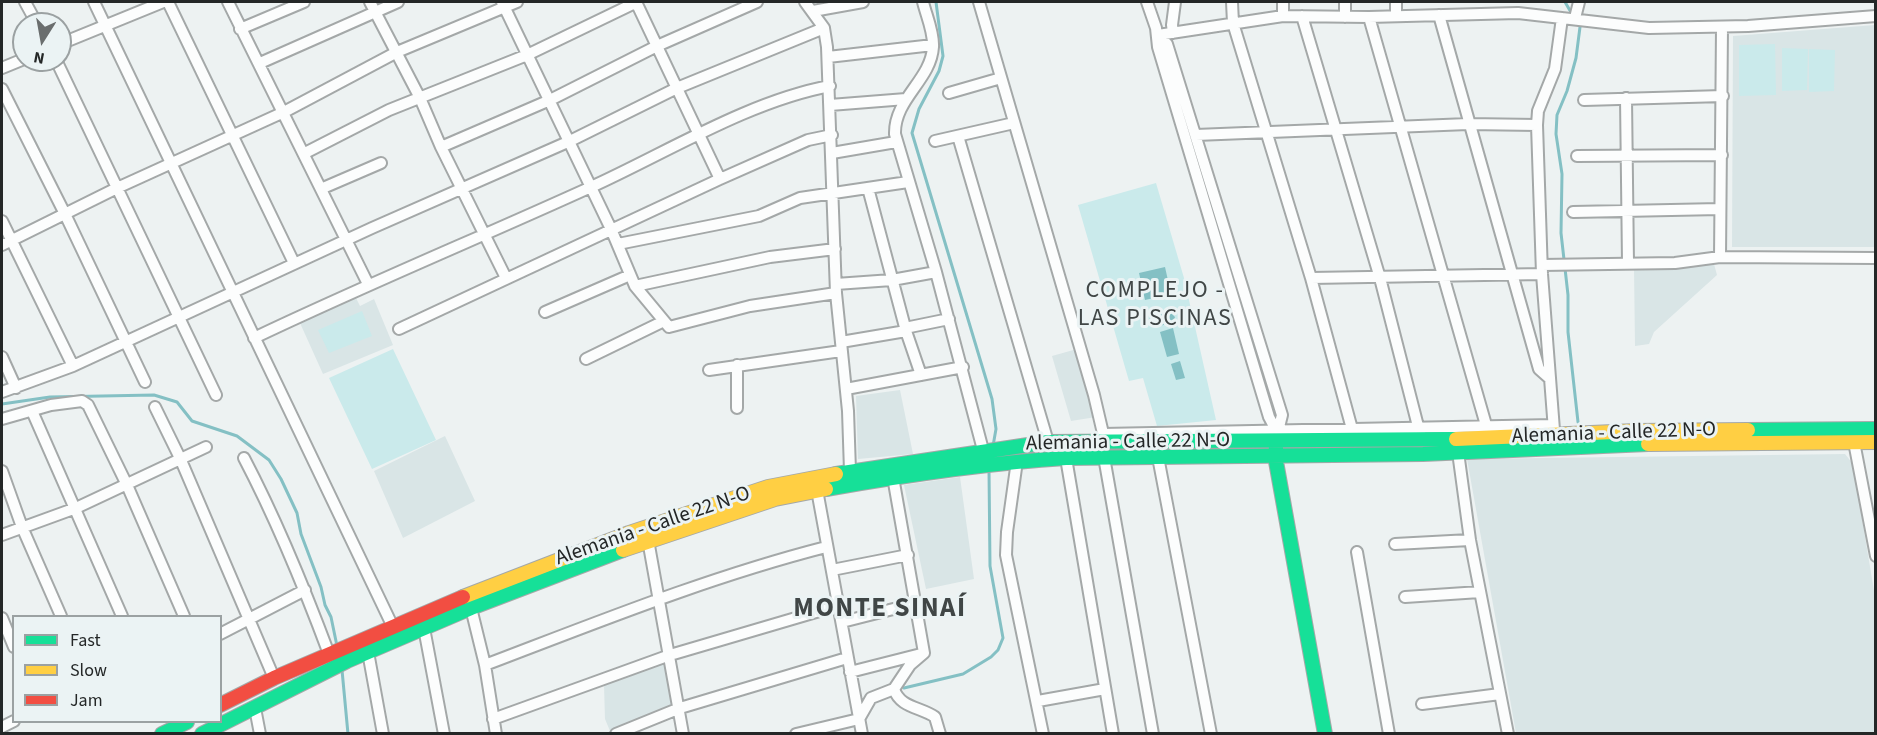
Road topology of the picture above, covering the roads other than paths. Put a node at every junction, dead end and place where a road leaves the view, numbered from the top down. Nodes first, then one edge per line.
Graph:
1 (94, 2) edge
2 (163, 2) edge
3 (168, 2) edge
4 (228, 2) edge
5 (304, 2) edge
6 (398, 2) edge
7 (517, 2) edge
8 (637, 2) edge
9 (758, 2) edge
10 (863, 2) edge
11 (922, 2) edge
12 (979, 2) edge
13 (1147, 2) edge
14 (1175, 2) edge
15 (1232, 2) edge
16 (1283, 2) edge
17 (1345, 2) edge
18 (1396, 2) edge
19 (1446, 2) edge
20 (1579, 2) edge
21 (503, 4) edge
22 (810, 5) edge
23 (373, 6) edge
24 (1396, 15) junction
25 (1443, 15) junction
26 (1283, 16) junction
27 (1302, 16) junction
28 (1875, 16) edge
29 (1345, 17) junction
30 (1369, 17) junction
31 (1563, 18) junction
32 (1575, 18) junction
33 (1233, 23) junction
34 (107, 26) junction
35 (824, 28) junction
36 (1722, 28) junction
37 (240, 29) junction
38 (1173, 33) junction
39 (1158, 35) junction
40 (72, 39) edge
41 (933, 45) junction
42 (657, 46) junction
43 (397, 52) junction
44 (527, 55) junction
45 (828, 57) junction
46 (260, 63) junction
47 (62, 72) edge
48 (1001, 78) junction
49 (830, 86) junction
50 (677, 88) junction
51 (2, 89) edge
52 (949, 93) dead end
53 (1723, 96) junction
54 (420, 98) junction
55 (1626, 98) junction
56 (906, 99) junction
57 (550, 100) junction
58 (1584, 100) dead end
59 (830, 105) junction
60 (284, 112) junction
61 (1014, 123) junction
62 (1468, 124) junction
63 (1537, 125) junction
64 (1401, 127) junction
65 (1336, 130) junction
66 (1266, 132) junction
67 (233, 135) junction
68 (698, 135) junction
69 (832, 135) junction
70 (1196, 135) junction
71 (958, 136) junction
72 (570, 141) junction
73 (935, 141) dead end
74 (896, 142) junction
75 (441, 147) junction
76 (305, 153) junction
77 (832, 153) junction
78 (1627, 154) junction
79 (1722, 155) junction
80 (1577, 156) dead end
81 (170, 163) junction
82 (381, 163) dead end
83 (720, 179) junction
84 (908, 182) junction
85 (591, 187) junction
86 (117, 188) junction
87 (323, 188) junction
88 (868, 188) junction
89 (462, 189) junction
90 (833, 191) junction
91 (1720, 209) junction
92 (1628, 211) junction
93 (1573, 212) dead end
94 (65, 214) junction
95 (2, 221) edge
96 (611, 229) junction
97 (484, 232) junction
98 (346, 240) junction
99 (7, 243) edge
100 (618, 244) junction
101 (835, 249) junction
102 (1720, 257) junction
103 (1875, 258) edge
104 (294, 263) junction
105 (1628, 263) junction
106 (1542, 270) junction
107 (936, 272) junction
108 (1510, 274) junction
109 (630, 275) junction
110 (1445, 277) junction
111 (506, 278) junction
112 (1311, 278) junction
113 (1380, 278) junction
114 (892, 280) junction
115 (368, 284) junction
116 (635, 286) junction
117 (836, 289) junction
118 (232, 293) junction
119 (546, 312) dead end
120 (178, 316) junction
121 (949, 319) junction
122 (664, 321) junction
123 (399, 329) dead end
124 (906, 329) junction
125 (254, 338) junction
126 (124, 343) junction
127 (841, 346) junction
128 (2, 357) edge
129 (586, 359) dead end
130 (737, 365) junction
131 (73, 366) junction
132 (963, 367) junction
133 (709, 370) dead end
134 (921, 375) junction
135 (1548, 377) junction
136 (145, 382) dead end
137 (16, 388) junction
138 (846, 389) junction
139 (2, 392) edge
140 (216, 395) dead end
141 (155, 407) dead end
142 (737, 408) dead end
143 (32, 411) junction
144 (2, 419) edge
145 (1875, 429) edge
146 (1554, 430) junction
147 (1489, 433) junction
148 (1420, 434) junction
149 (1354, 435) junction
150 (1277, 436) junction
151 (1104, 438) junction
152 (1048, 442) junction
153 (1854, 442) junction
154 (1875, 442) edge
155 (206, 447) dead end
156 (986, 450) junction
157 (1458, 452) junction
158 (1275, 456) junction
159 (1104, 457) junction
160 (1158, 457) junction
161 (180, 458) junction
162 (243, 458) dead end
163 (1066, 458) junction
164 (1014, 461) junction
165 (2, 471) edge
166 (850, 471) junction
167 (893, 477) junction
168 (127, 485) junction
169 (816, 490) junction
170 (76, 508) junction
171 (22, 527) junction
172 (2, 535) edge
173 (648, 540) junction
174 (1470, 540) junction
175 (1395, 544) dead end
176 (826, 547) junction
177 (1357, 552) dead end
178 (908, 555) junction
179 (1875, 556) edge
180 (832, 570) junction
181 (305, 590) junction
182 (1480, 592) junction
183 (1405, 597) dead end
184 (660, 598) junction
185 (918, 603) junction
186 (840, 605) junction
187 (471, 608) junction
188 (61, 615) edge
189 (122, 615) edge
190 (184, 615) edge
191 (2, 618) edge
192 (248, 620) junction
193 (842, 622) junction
194 (393, 627) junction
195 (424, 628) junction
196 (222, 633) edge
197 (12, 642) edge
198 (368, 652) junction
199 (924, 653) junction
200 (670, 655) junction
201 (337, 657) junction
202 (847, 658) junction
203 (485, 665) junction
204 (850, 672) junction
205 (274, 678) junction
206 (894, 689) junction
207 (1105, 689) junction
208 (1500, 694) junction
209 (1038, 701) junction
210 (222, 703) edge
211 (1422, 704) dead end
212 (255, 708) junction
213 (680, 708) junction
214 (493, 718) junction
215 (859, 719) junction
216 (185, 723) edge
217 (162, 734) edge
218 (202, 734) edge
219 (261, 734) edge
220 (383, 734) edge
221 (444, 734) edge
222 (496, 734) edge
223 (616, 734) edge
224 (683, 734) edge
225 (796, 734) edge
226 (862, 734) edge
227 (940, 734) edge
228 (1043, 734) edge
229 (1113, 734) edge
230 (1153, 734) edge
231 (1211, 734) edge
232 (1325, 734) edge
233 (1389, 734) edge
234 (1508, 734) edge

1 - 34 street
2 - 34 street
3 - 67 street
4 - 37 street
5 - 37 street
6 - 23 street
7 - 21 street
8 - 42 street
8 - 44 street
9 - 42 street
10 - 22 street
11 - 41 street
12 - 48 street
13 - 39 street
14 - 38 street
15 - 33 street
16 - 26 street
17 - 29 street
18 - 24 street
19 - 25 street
20 - 32 street
21 - 43 street
21 - 44 street
22 - 35 street
23 - 43 street
23 - 46 street
24 - 25 street
24 - 30 street
25 - 31 street
25 - 62 street
26 - 27 street
26 - 33 street
27 - 29 street
27 - 65 street
28 - 36 street
29 - 30 street
30 - 64 street
31 - 32 street
31 - 63 street
32 - 36 street
33 - 38 street
33 - 66 street
34 - 40 street
34 - 81 street
35 - 45 street
35 - 50 street
36 - 53 street
37 - 46 street
38 - 39 street
39 - 70 street
39 - 150 street
41 - 45 street
41 - 56 street
42 - 50 street
42 - 57 street
43 - 54 street
43 - 60 street
44 - 54 street
44 - 57 street
45 - 49 street
46 - 60 street
47 - 86 street
48 - 52 street
48 - 61 street
49 - 59 street
49 - 68 street
50 - 68 street
50 - 72 street
51 - 94 street
53 - 55 street
53 - 79 street
54 - 75 street
54 - 76 street
55 - 58 street
55 - 78 street
56 - 59 street
56 - 74 street
57 - 72 street
57 - 75 street
59 - 69 street
60 - 67 street
60 - 76 street
61 - 71 street
61 - 151 street
62 - 63 street
62 - 64 street
62 - 108 street
63 - 106 street
64 - 65 street
64 - 110 street
65 - 66 street
65 - 113 street
66 - 70 street
66 - 112 street
67 - 81 street
67 - 104 street
68 - 83 street
68 - 85 street
69 - 77 street
69 - 83 street
70 - 150 street
71 - 73 street
71 - 152 street
72 - 85 street
72 - 89 street
74 - 77 street
74 - 84 street
75 - 89 street
76 - 87 street
77 - 90 street
78 - 79 street
78 - 80 street
78 - 92 street
79 - 91 street
81 - 86 street
81 - 118 street
82 - 87 street
83 - 96 street
84 - 88 street
84 - 107 street
85 - 96 street
85 - 97 street
86 - 94 street
86 - 120 street
87 - 98 street
88 - 90 street
88 - 114 street
89 - 97 street
89 - 98 street
90 - 100 street
90 - 101 street
91 - 92 street
91 - 102 street
92 - 93 street
92 - 105 street
94 - 99 street
94 - 126 street
95 - 99 street
96 - 100 street
96 - 111 street
97 - 111 street
97 - 115 street
98 - 104 street
98 - 115 street
99 - 131 street
100 - 109 street
101 - 116 street
101 - 117 street
102 - 103 street
102 - 105 street
104 - 118 street
105 - 106 street
106 - 108 street
106 - 135 street
107 - 114 street
107 - 121 street
108 - 110 street
108 - 135 street
109 - 116 street
109 - 119 street
110 - 113 street
110 - 147 street
111 - 123 street
112 - 113 street
112 - 149 street
113 - 148 street
114 - 117 street
114 - 124 street
115 - 125 street
116 - 122 street
117 - 122 street
117 - 127 street
118 - 120 street
118 - 125 street
120 - 126 street
120 - 140 street
121 - 124 street
121 - 132 street
122 - 129 street
124 - 127 street
124 - 134 street
125 - 194 street
126 - 131 street
126 - 136 street
127 - 130 street
127 - 138 street
128 - 137 street
130 - 133 street
130 - 142 street
131 - 137 street
132 - 134 street
132 - 156 street
134 - 138 street
135 - 146 street
137 - 139 street
138 - 166 street
141 - 161 street
143 - 144 street
143 - 168 street
143 - 170 street
145 - 146 street, Alemania - Calle 22 N-O
146 - 147 street, Alemania - Calle 22 N-O
147 - 148 street, Alemania - Calle 22 N-O
148 - 149 street, Alemania - Calle 22 N-O
149 - 150 street, Alemania - Calle 22 N-O
150 - 151 street, Alemania - Calle 22 N-O
150 - 158 street
151 - 152 street, Alemania - Calle 22 N-O
152 - 156 street, Alemania - Calle 22 N-O
153 - 154 street, Alemania - Calle 22 N-O
153 - 157 street, Alemania - Calle 22 N-O
153 - 179 street
155 - 161 street
156 - 166 street, Alemania - Calle 22 N-O
157 - 158 street, Alemania - Calle 22 N-O
157 - 174 street
158 - 160 street, Alemania - Calle 22 N-O
158 - 232 street
159 - 160 street, Alemania - Calle 22 N-O
159 - 163 street, Alemania - Calle 22 N-O
159 - 230 street
160 - 231 street
161 - 168 street
161 - 192 street
162 - 181 street
163 - 164 street, Alemania - Calle 22 N-O
163 - 207 street
164 - 167 street, Alemania - Calle 22 N-O
164 - 209 street
165 - 171 street
166 - 194 street, Alemania - Calle 22 N-O
167 - 169 street, Alemania - Calle 22 N-O
167 - 178 street
168 - 170 street
168 - 190 street
169 - 173 street, Alemania - Calle 22 N-O
169 - 176 street
170 - 171 street
170 - 189 street
171 - 172 street
171 - 188 street
173 - 184 street
173 - 187 street, Alemania - Calle 22 N-O
174 - 175 street
174 - 182 street
176 - 180 street
176 - 184 street
177 - 233 street
178 - 180 street
178 - 185 street
180 - 186 street
181 - 192 street
181 - 201 street
182 - 183 street
182 - 208 street
184 - 200 street
184 - 203 street
185 - 193 street
185 - 199 street
186 - 193 street
186 - 200 street
187 - 195 street, Alemania - Calle 22 N-O
187 - 203 street
191 - 197 street
192 - 196 street
192 - 205 street
193 - 202 street
194 - 201 street, Alemania - Calle 22 N-O
195 - 198 street, Alemania - Calle 22 N-O
195 - 221 street
198 - 201 street, Alemania - Calle 22 N-O
198 - 220 street
199 - 204 street
199 - 206 street
200 - 213 street
200 - 214 street
201 - 205 street
201 - 212 street
202 - 204 street
202 - 213 street
203 - 214 street
204 - 215 street
205 - 210 street
206 - 215 street
206 - 227 street
207 - 209 street
207 - 229 street
208 - 211 street
208 - 234 street
209 - 228 street
212 - 218 street
212 - 219 street
213 - 223 street
213 - 224 street
214 - 222 street
215 - 225 street
215 - 226 street
216 - 217 street

